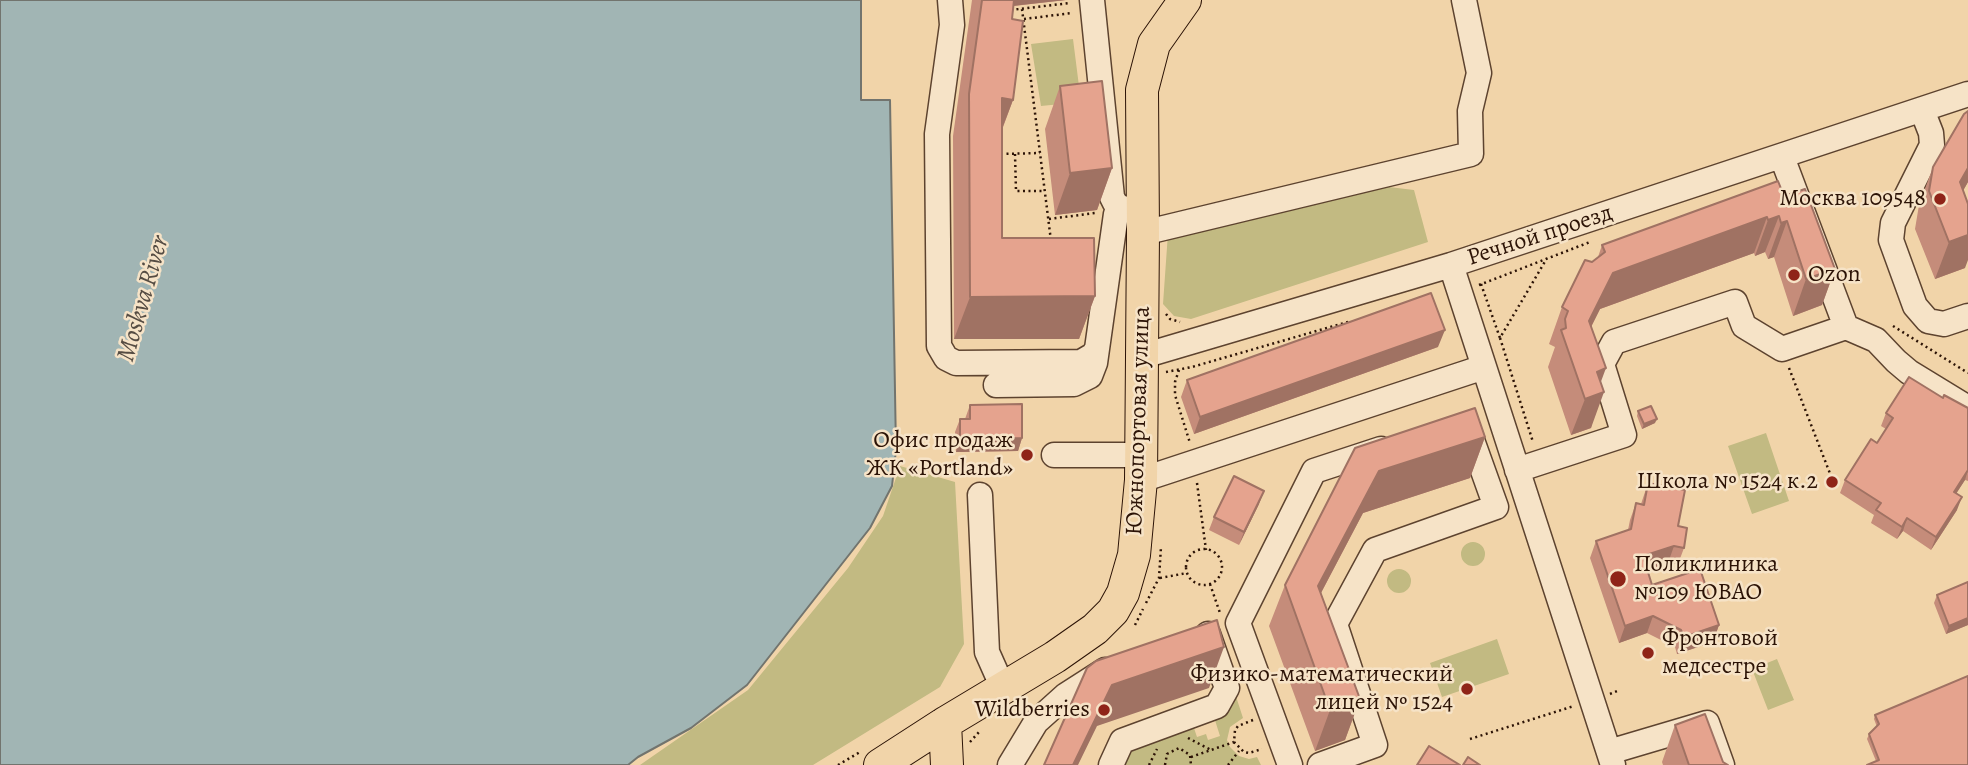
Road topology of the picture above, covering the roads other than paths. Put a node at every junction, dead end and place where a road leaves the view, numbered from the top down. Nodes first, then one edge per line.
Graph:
1 (950, 0) edge
2 (1185, 0) edge
3 (1464, 0) edge
4 (1088, 4) edge
5 (1968, 94) edge
6 (1922, 110) junction
7 (1782, 157) junction
8 (1136, 217) junction
9 (1451, 265) junction
10 (1968, 316) edge
11 (1856, 330) junction
12 (1097, 349) junction
13 (1143, 356) junction
14 (1484, 367) junction
15 (996, 385) dead end
16 (1968, 408) edge
17 (1498, 411) junction
18 (1466, 422) junction
19 (1440, 430) edge
20 (1402, 443) edge
21 (1054, 455) dead end
22 (1528, 466) junction
23 (1142, 468) junction
24 (980, 495) dead end
25 (1183, 640) edge
26 (1122, 659) edge
27 (1003, 688) junction
28 (944, 723) junction
29 (1611, 759) edge
30 (881, 764) edge
31 (947, 765) edge
32 (1010, 765) edge
33 (1111, 765) edge
34 (1290, 765) edge
35 (1320, 765) edge
36 (1722, 765) edge

1 - 12 street
2 - 8 main road, Южнопортовая улица
3 - 8 street
4 - 8 street
5 - 6 street, Речной проезд
6 - 7 street, Речной проезд
6 - 10 street
7 - 9 street, Речной проезд
7 - 11 street
8 - 12 street
8 - 13 main road, Южнопортовая улица
9 - 13 street
9 - 14 street, Речной проезд
11 - 16 street
11 - 22 street
12 - 15 street
13 - 23 main road, Южнопортовая улица
14 - 17 street, Речной проезд
14 - 23 street
17 - 18 street
17 - 22 street, Речной проезд
18 - 19 street
18 - 35 street
20 - 34 street
21 - 23 street
22 - 29 street, Речной проезд
23 - 27 main road, Южнопортовая улица
24 - 27 street
25 - 33 street
26 - 32 street
27 - 28 main road, Южнопортовая улица
28 - 30 main road, Южнопортовая улица
28 - 31 main road
29 - 36 street

